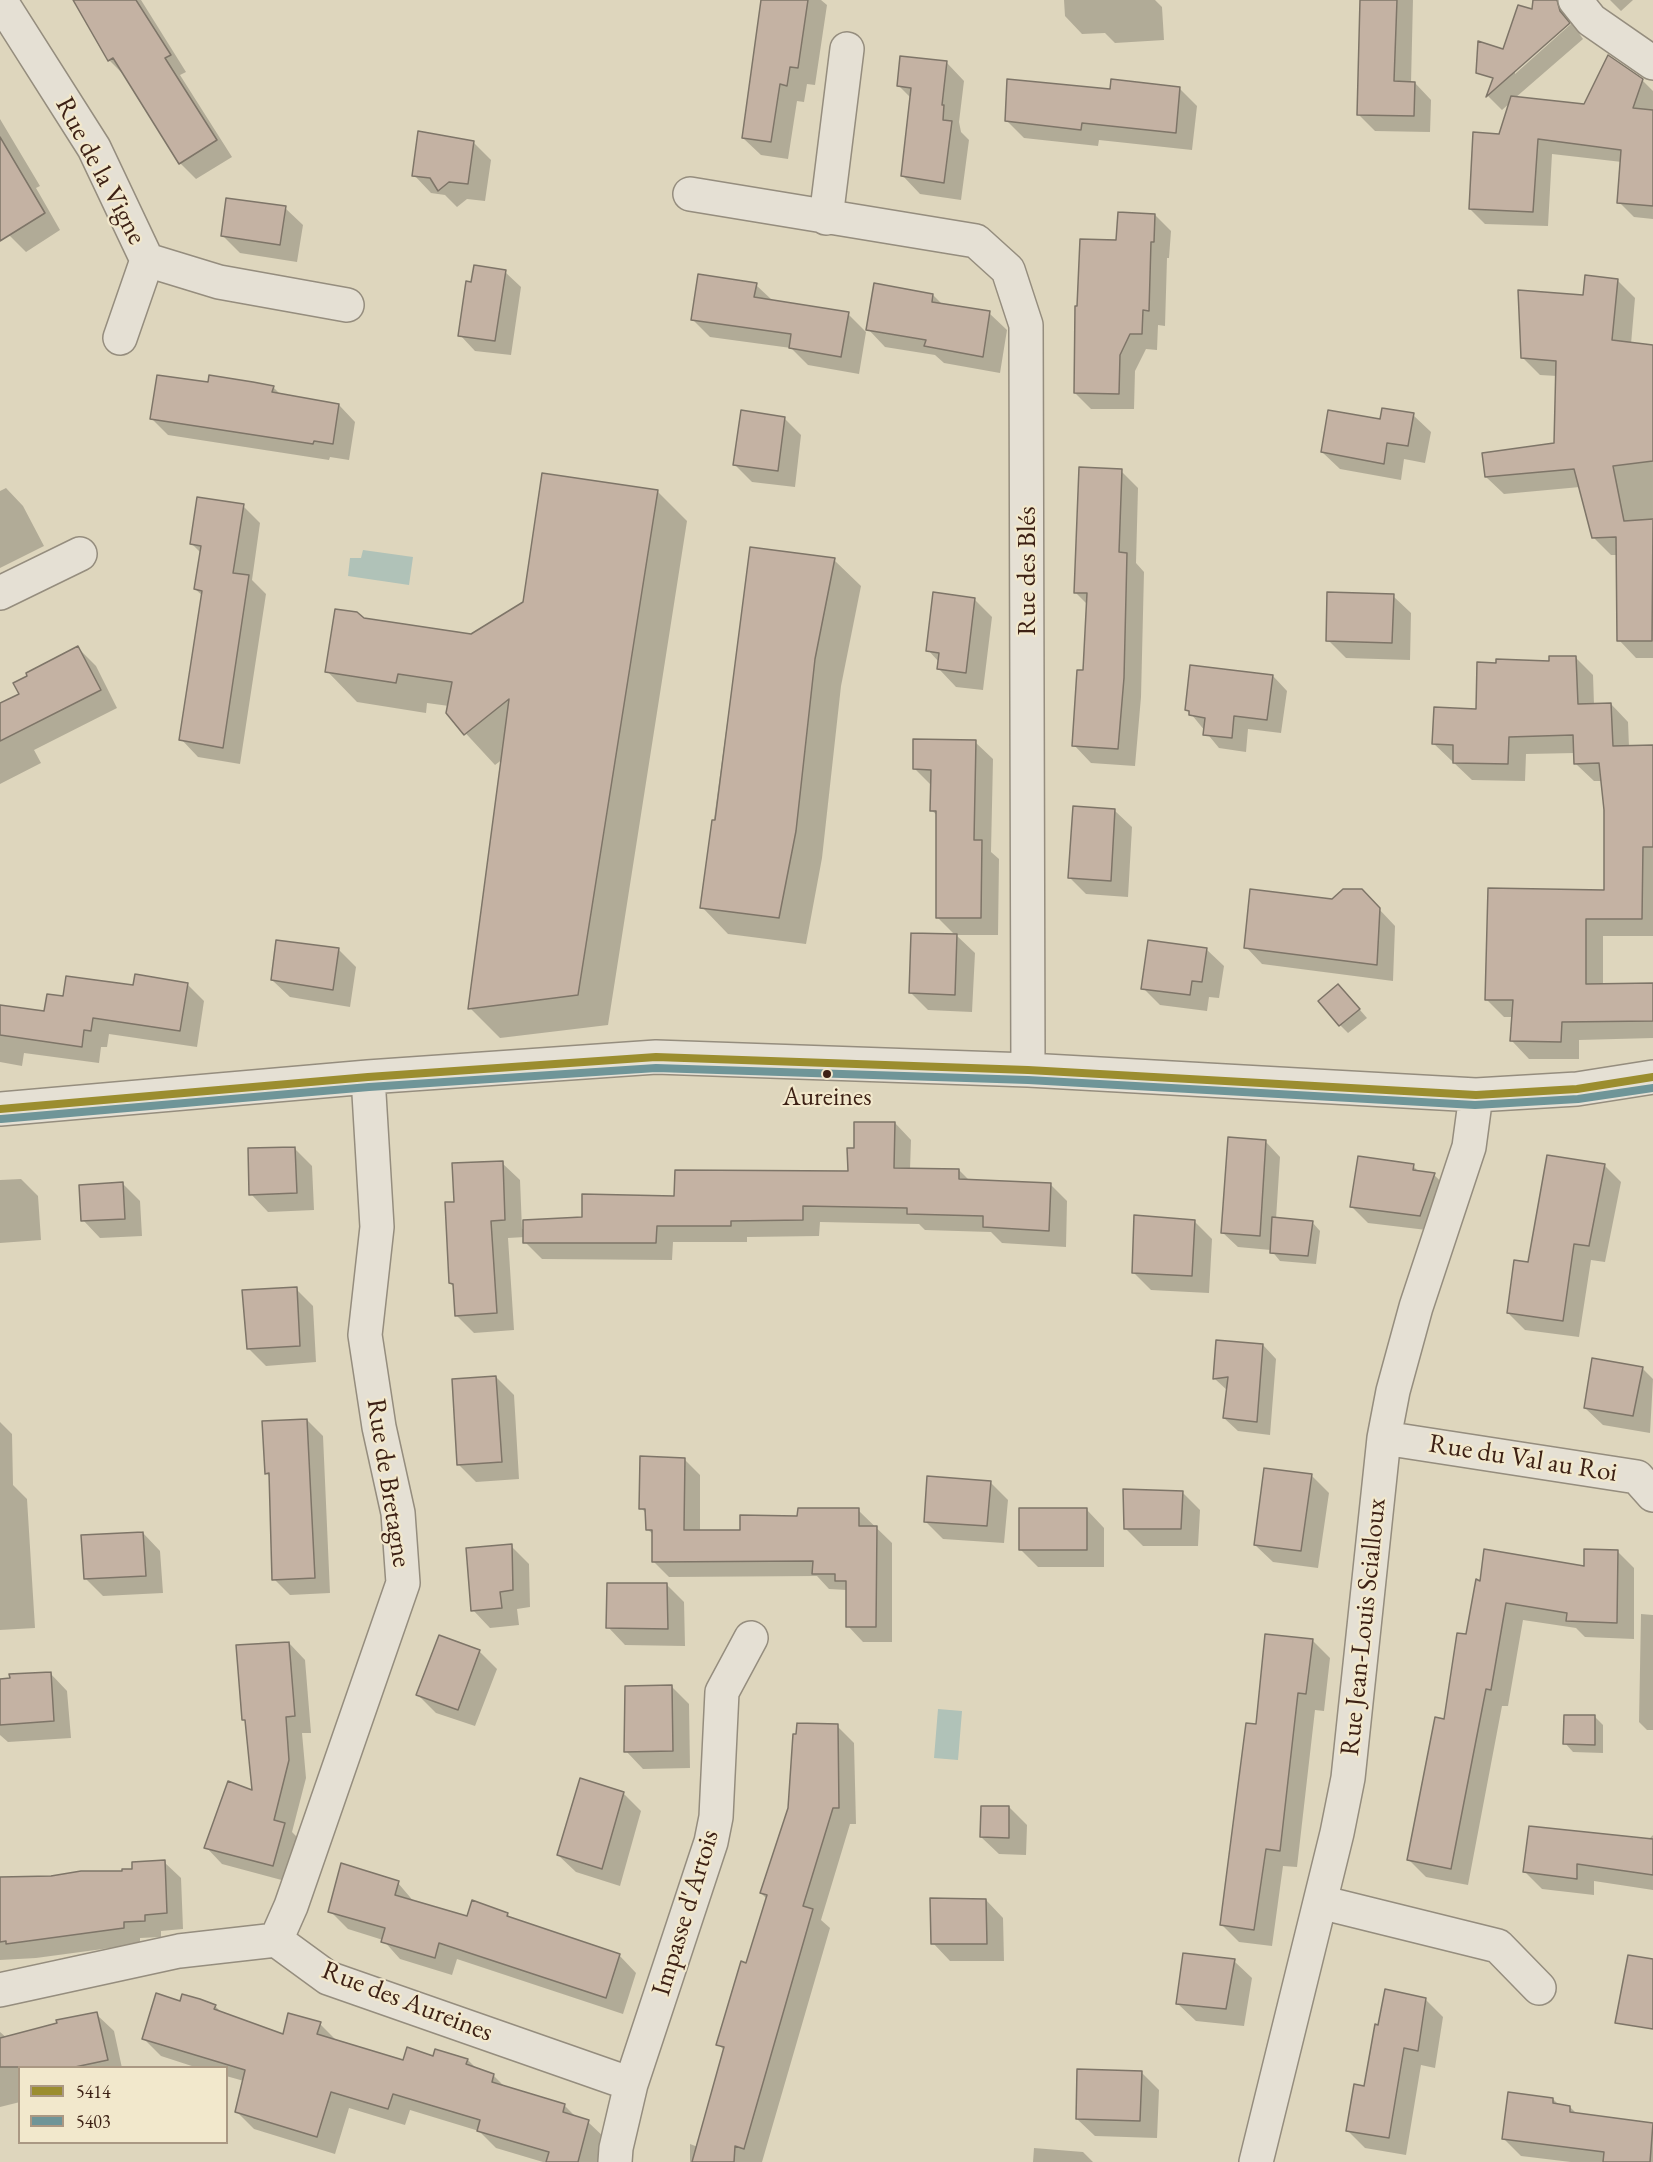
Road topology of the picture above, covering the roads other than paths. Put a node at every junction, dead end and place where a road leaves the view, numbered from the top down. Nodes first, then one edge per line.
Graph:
1 (0, 0) edge
2 (1575, 0) edge
3 (847, 49) dead end
4 (1653, 63) edge
5 (690, 194) dead end
6 (826, 218) junction
7 (147, 260) junction
8 (347, 305) dead end
9 (120, 338) dead end
10 (80, 554) dead end
11 (0, 593) edge
12 (1028, 1070) junction
13 (368, 1077) junction
14 (1653, 1077) edge
15 (1476, 1095) junction
16 (0, 1109) edge
17 (1384, 1438) junction
18 (1653, 1495) edge
19 (751, 1638) dead end
20 (1320, 1902) junction
21 (276, 1940) junction
22 (1539, 1988) dead end
23 (0, 1990) edge
24 (631, 2084) junction
25 (615, 2162) edge
26 (1256, 2162) edge

1 - 7 street, Rue de la Vigne
2 - 4 street
3 - 6 street
5 - 6 street, Rue des Blés
6 - 12 street, Rue des Blés
7 - 8 street, Rue de la Vigne
7 - 9 street
10 - 11 street
12 - 13 street
12 - 15 street
13 - 16 street
13 - 21 street, Rue de Bretagne
14 - 15 street
15 - 17 street, Rue Jean-Louis Scialloux
17 - 18 street, Rue du Val au Roi
17 - 20 street, Rue Jean-Louis Scialloux
19 - 24 street, Impasse d'Artois
20 - 22 street
20 - 26 street, Rue Jean-Louis Scialloux
21 - 23 street
21 - 24 street, Rue des Aureines
24 - 25 street

